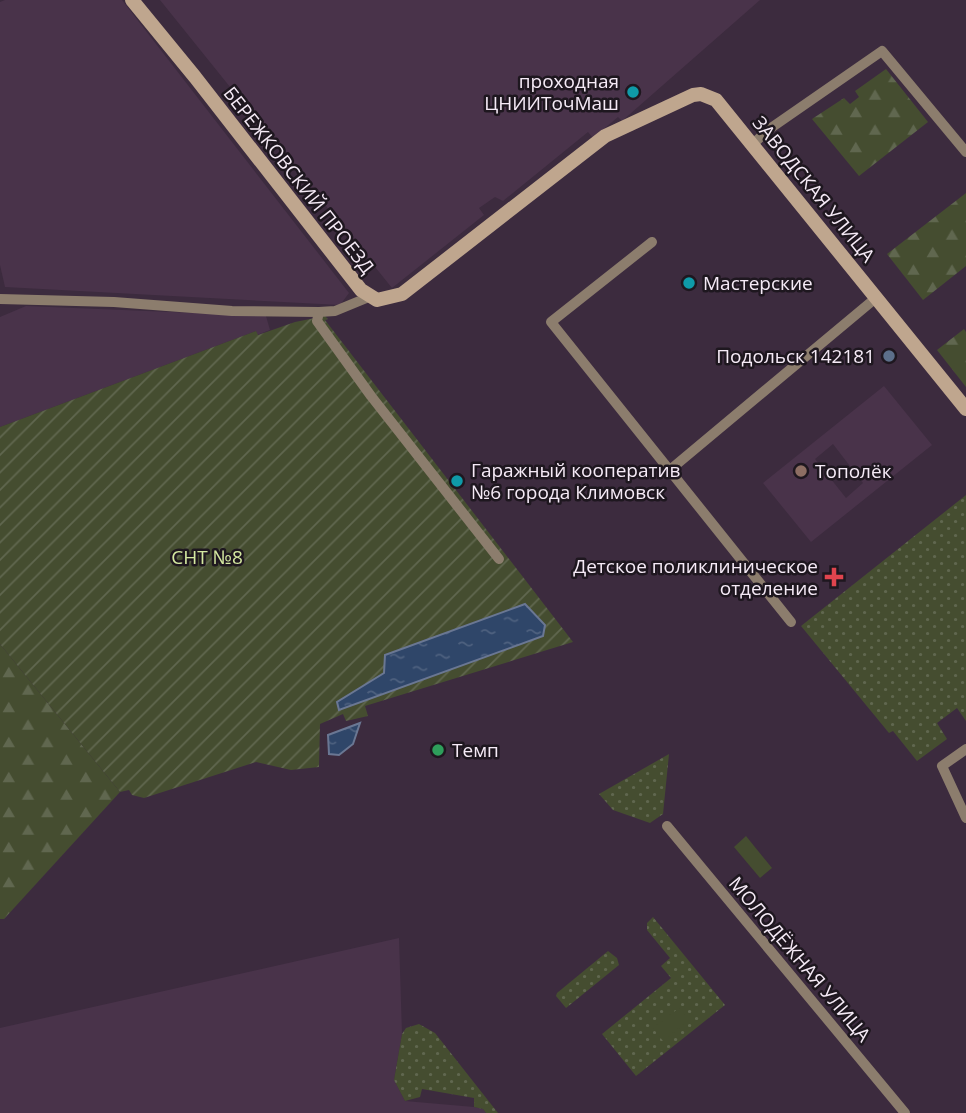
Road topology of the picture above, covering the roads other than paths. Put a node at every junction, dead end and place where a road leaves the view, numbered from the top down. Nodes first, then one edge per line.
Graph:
1 (132, 0) edge
2 (753, 144) junction
3 (593, 145) joint
4 (966, 152) edge
5 (652, 242) dead end
6 (369, 297) junction
7 (877, 298) junction
8 (0, 299) edge
9 (319, 312) junction
10 (966, 409) edge
11 (670, 469) junction
12 (499, 559) dead end
13 (791, 622) dead end
14 (966, 749) edge
15 (966, 818) edge
16 (667, 827) dead end
17 (905, 1113) edge

1 - 6 street, БЕРЕЖКОВСКИЙ ПРОЕЗД
2 - 3 street, ЗАВОДСКАЯ УЛИЦА
2 - 4 street
2 - 7 street, ЗАВОДСКАЯ УЛИЦА
3 - 6 street, БЕРЕЖКОВСКИЙ ПРОЕЗД
5 - 11 street
6 - 9 street
7 - 10 street, ЗАВОДСКАЯ УЛИЦА
7 - 11 street
8 - 9 street
9 - 12 street
11 - 13 street
14 - 15 street
16 - 17 street, МОЛОДЁЖНАЯ УЛИЦА

